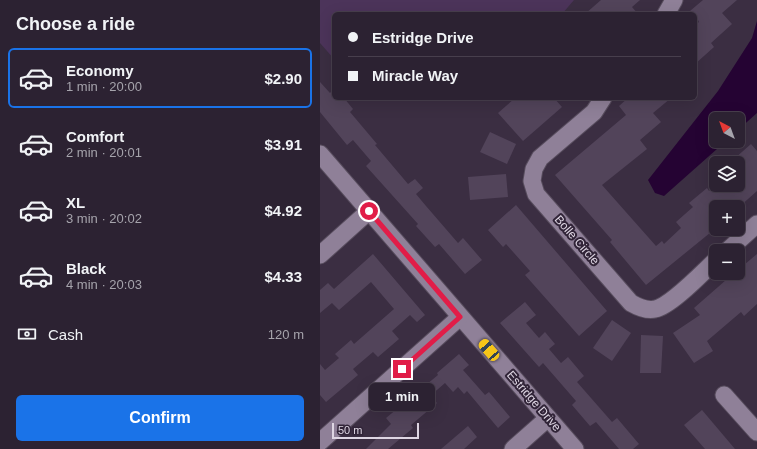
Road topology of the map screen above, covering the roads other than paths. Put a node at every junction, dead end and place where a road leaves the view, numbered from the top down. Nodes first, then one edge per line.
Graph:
1 (674, 0) edge
2 (667, 12) edge
3 (602, 100) edge
4 (320, 154) edge
5 (369, 211) junction
6 (757, 224) edge
7 (735, 244) edge
8 (320, 255) edge
9 (709, 266) edge
10 (460, 317) junction
11 (724, 395) dead end
12 (548, 418) junction
13 (757, 432) edge
14 (320, 442) edge
15 (513, 449) edge
16 (575, 449) edge

1 - 2 street
3 - 9 street, Bolle Circle
4 - 5 street, Estridge Drive
5 - 8 street
5 - 10 street, Estridge Drive
6 - 7 street
10 - 12 street, Estridge Drive
10 - 14 street
11 - 13 street
12 - 15 street
12 - 16 street, Estridge Drive

